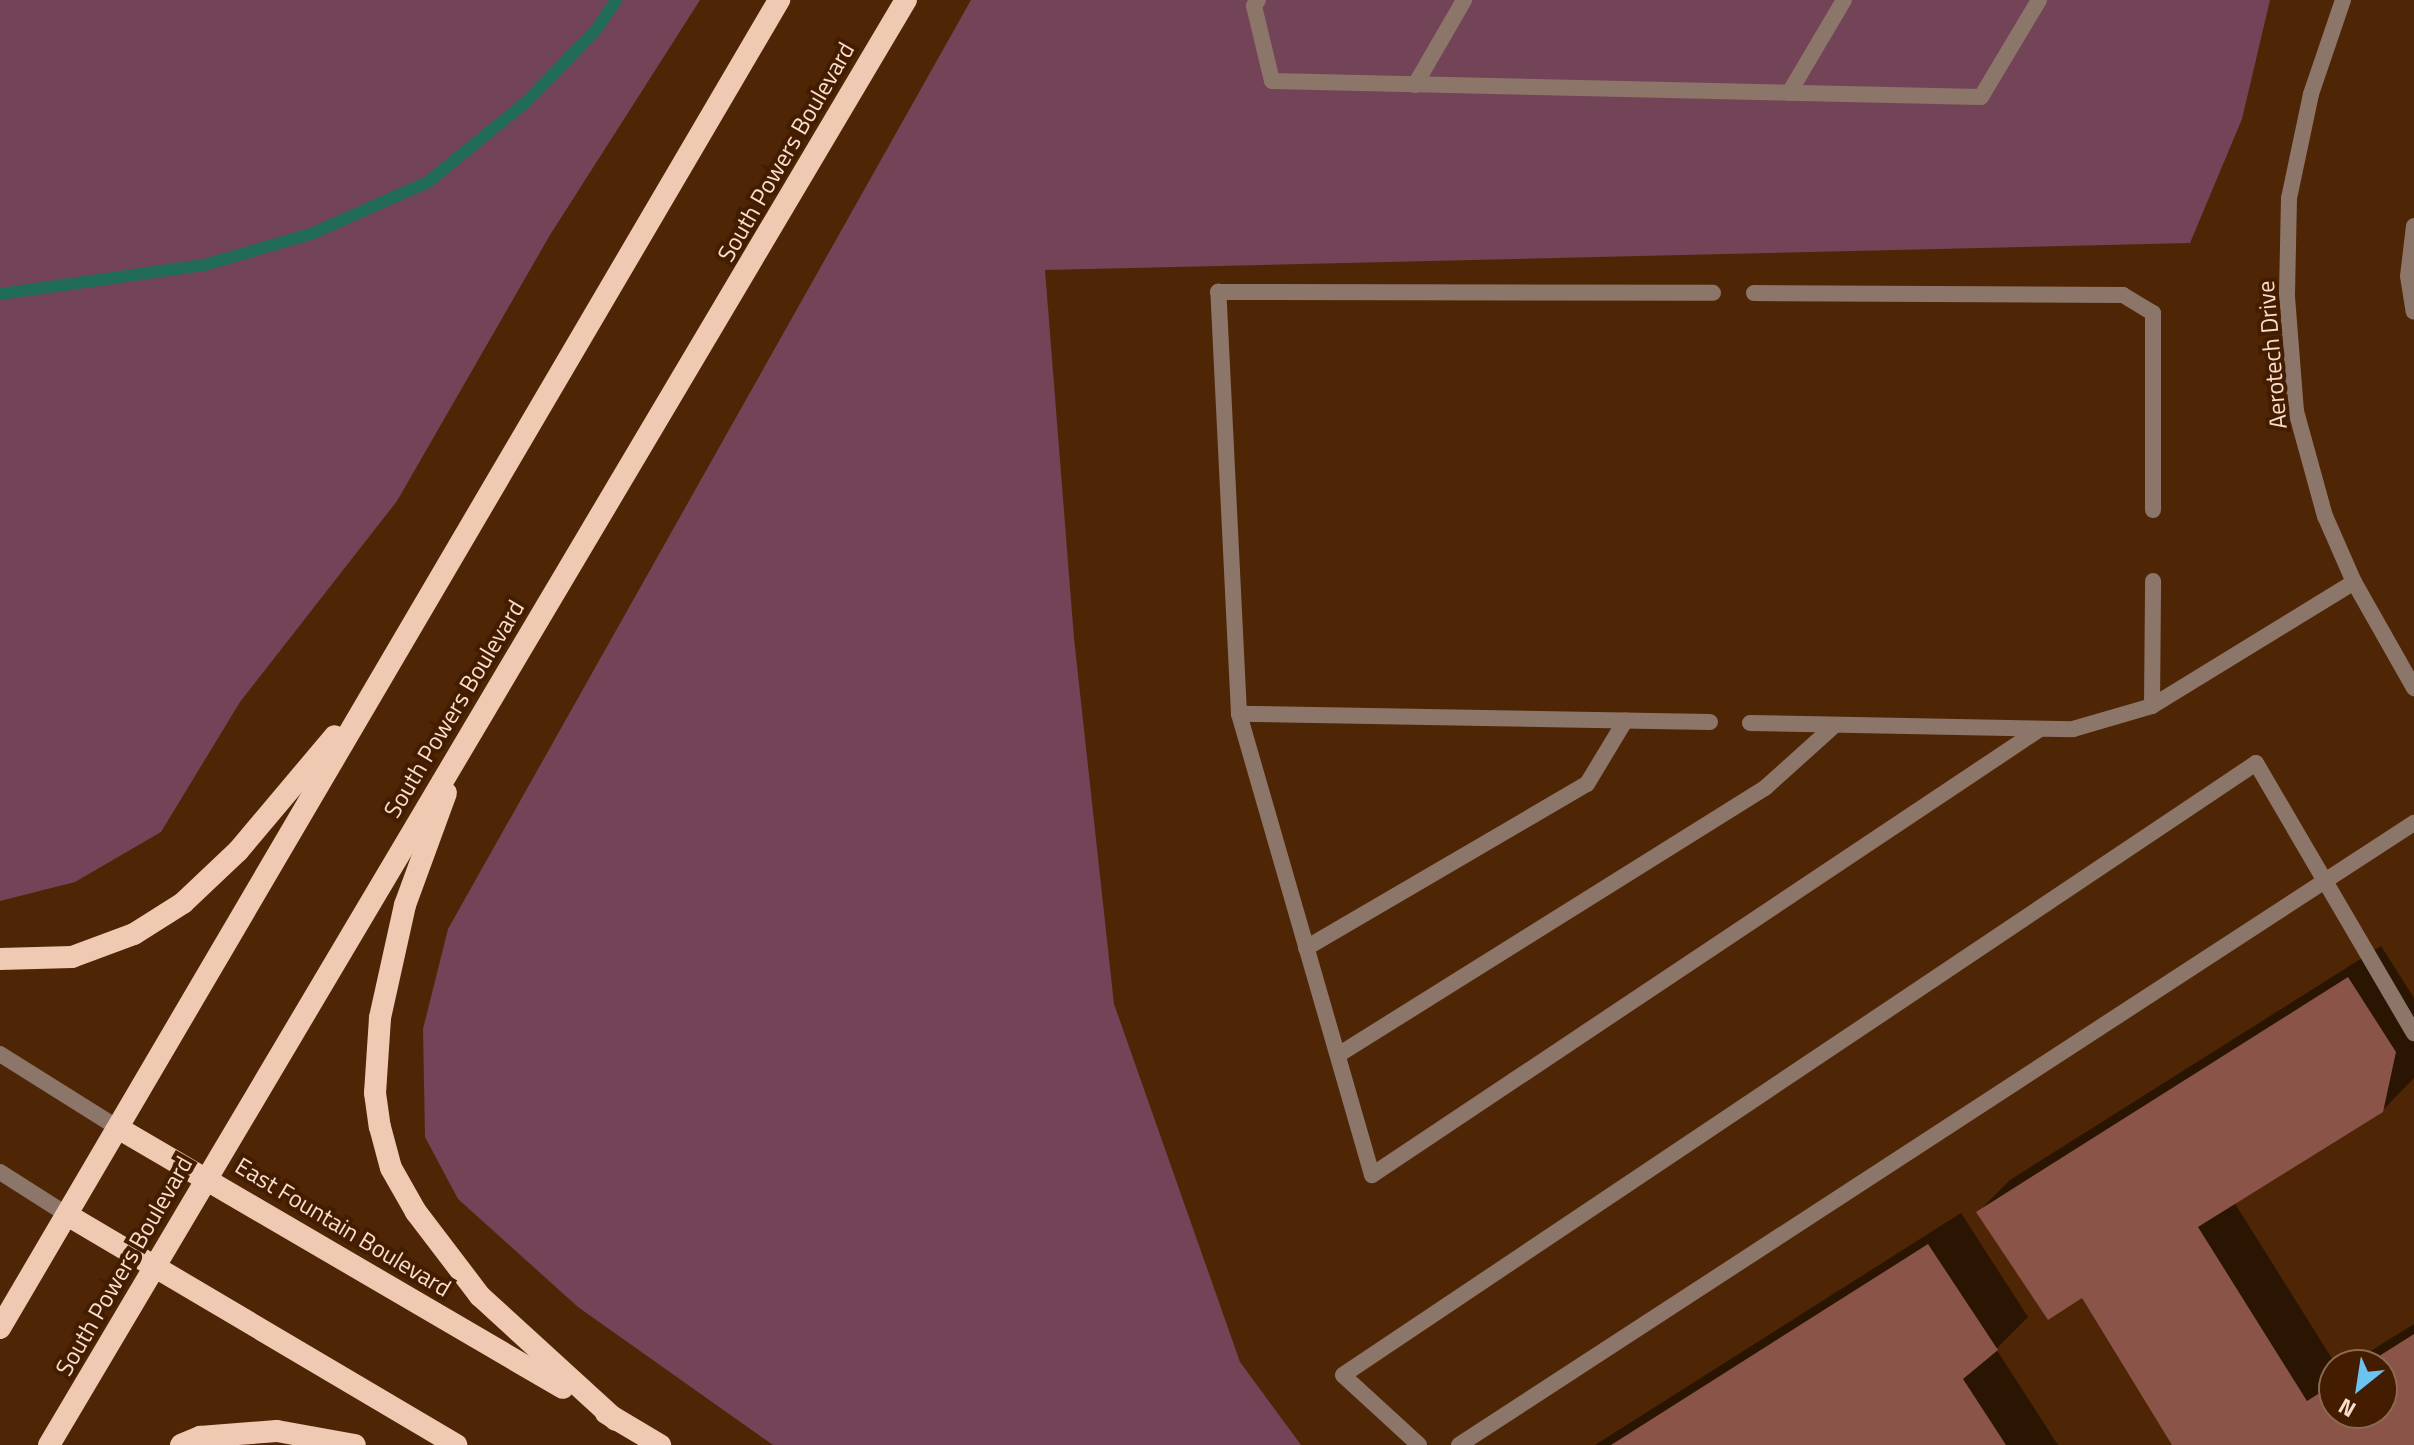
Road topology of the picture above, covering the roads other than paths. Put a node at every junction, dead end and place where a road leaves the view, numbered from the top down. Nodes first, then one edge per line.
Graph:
1 (779, 0) edge
2 (906, 0) edge
3 (1258, 0) edge
4 (1464, 0) edge
5 (1844, 0) edge
6 (2039, 0) edge
7 (2343, 0) edge
8 (1415, 85) junction
9 (1789, 93) junction
10 (2414, 226) edge
11 (1713, 293) dead end
12 (1754, 293) dead end
13 (2414, 312) edge
14 (2153, 510) dead end
15 (2153, 581) dead end
16 (2354, 582) junction
17 (2414, 688) edge
18 (375, 689) junction
19 (2152, 706) junction
20 (1239, 714) junction
21 (1625, 721) junction
22 (1710, 722) dead end
23 (1750, 723) dead end
24 (1835, 725) junction
25 (2040, 729) junction
26 (466, 739) junction
27 (2414, 823) edge
28 (2322, 882) junction
29 (1306, 948) junction
30 (0, 959) edge
31 (2414, 1033) edge
32 (0, 1054) edge
33 (1338, 1055) junction
34 (118, 1128) junction
35 (0, 1172) edge
36 (206, 1176) junction
37 (69, 1216) junction
38 (155, 1266) junction
39 (0, 1328) edge
40 (616, 1420) junction
41 (49, 1445) edge
42 (181, 1445) edge
43 (355, 1445) edge
44 (456, 1445) edge
45 (660, 1445) edge
46 (1419, 1445) edge
47 (1459, 1445) edge

1 - 18 highway
2 - 26 highway, South Powers Boulevard
3 - 8 street
4 - 8 street
5 - 9 street
6 - 9 street
7 - 16 street, Aerotech Drive
8 - 9 street
10 - 13 street
11 - 20 street
12 - 14 street
15 - 19 street
16 - 17 street, Aerotech Drive
16 - 19 street
18 - 30 highway
18 - 34 highway
19 - 25 street
20 - 21 street
20 - 29 street
21 - 22 street
21 - 29 street
23 - 24 street
24 - 25 street
24 - 33 street
25 - 33 street
26 - 36 highway, South Powers Boulevard
26 - 40 highway
27 - 28 street
28 - 31 street
28 - 46 street
28 - 47 street
29 - 33 street
32 - 34 street, East Fountain Boulevard
34 - 36 highway, East Fountain Boulevard
34 - 37 highway
35 - 37 street
36 - 38 highway, South Powers Boulevard
36 - 40 highway, East Fountain Boulevard
37 - 38 highway
37 - 39 highway
38 - 41 highway, South Powers Boulevard
38 - 44 highway
40 - 45 highway, East Fountain Boulevard
42 - 43 highway

